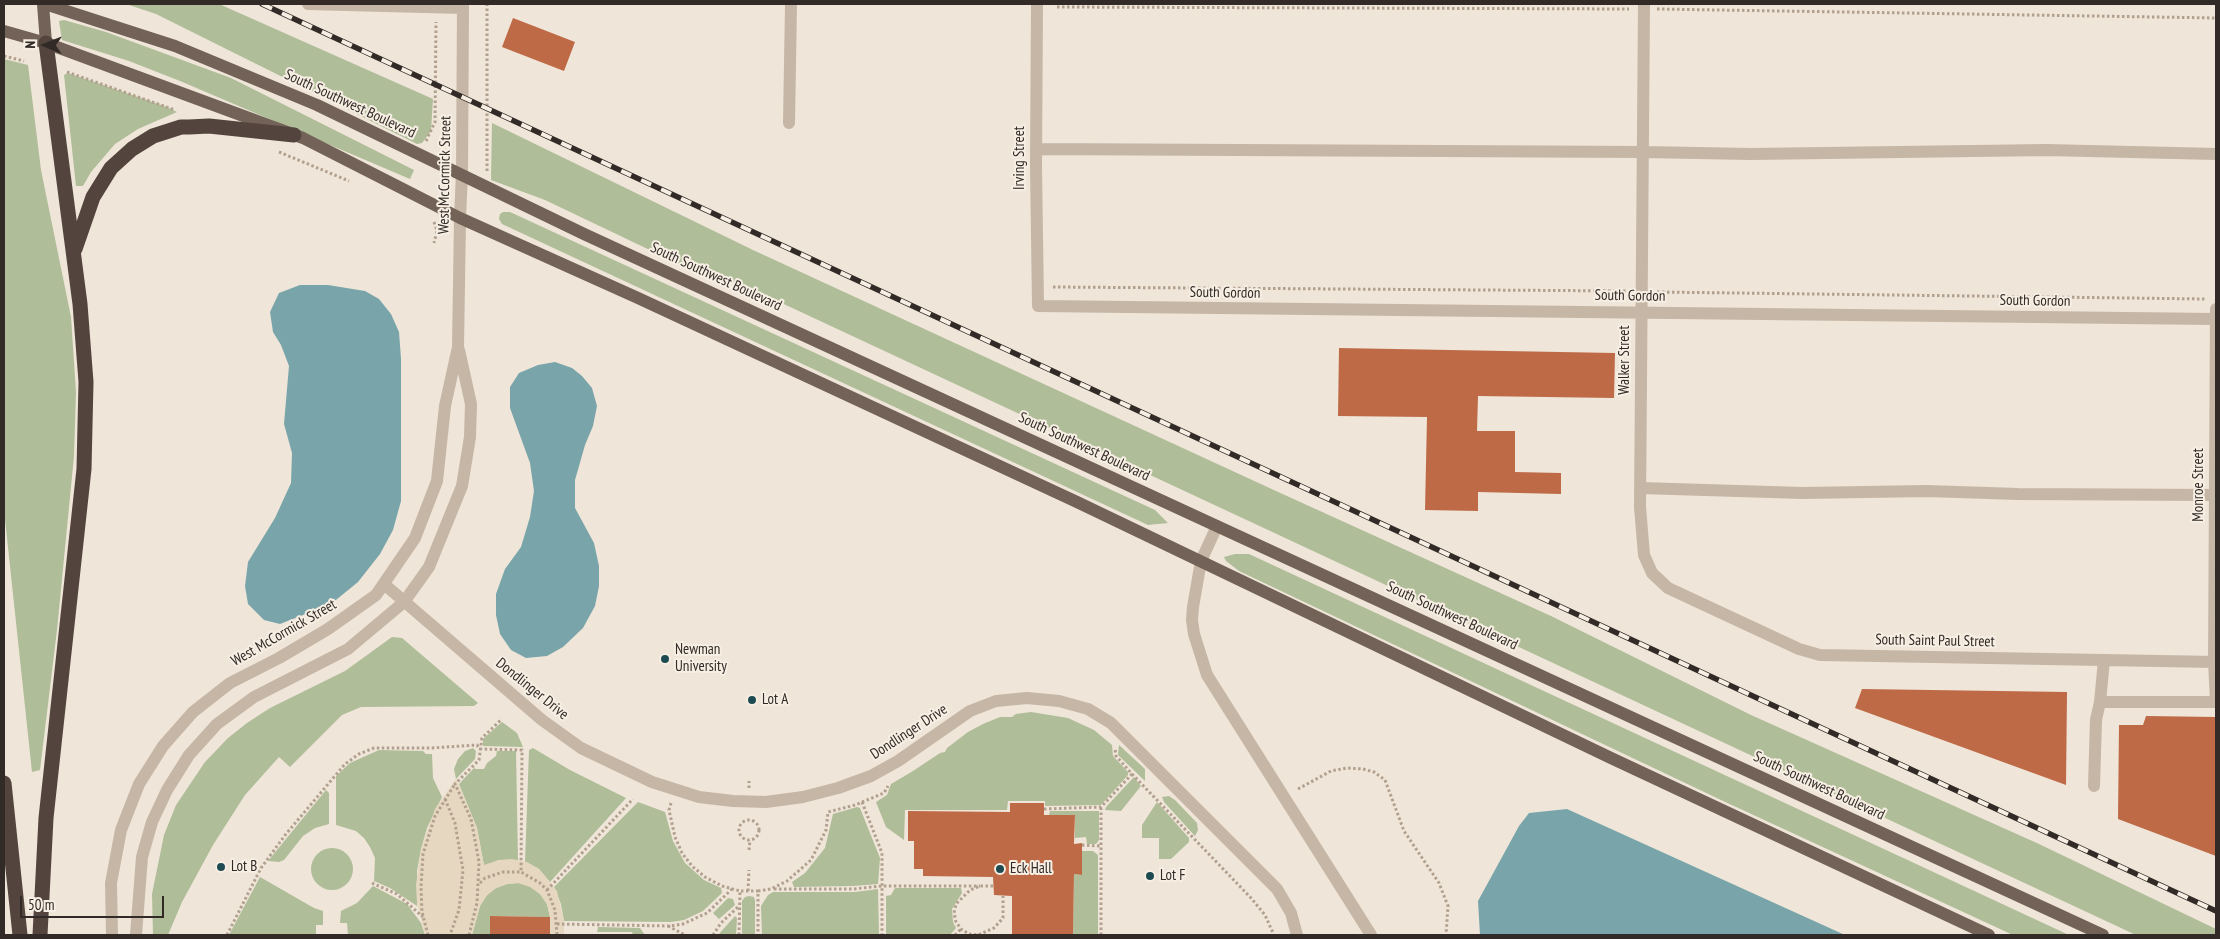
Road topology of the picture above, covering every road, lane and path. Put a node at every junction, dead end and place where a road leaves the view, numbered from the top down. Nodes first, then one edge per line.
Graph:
1 (44, 4) edge
2 (308, 4) edge
3 (791, 4) edge
4 (1037, 4) edge
5 (1644, 4) edge
6 (463, 6) edge
7 (4, 31) edge
8 (46, 43) junction
9 (4, 56) edge
10 (24, 61) dead end
11 (788, 123) dead end
12 (294, 135) junction
13 (1036, 149) junction
14 (1643, 152) junction
15 (2216, 154) edge
16 (462, 174) junction
17 (460, 218) junction
18 (73, 253) junction
19 (1044, 306) joint
20 (2216, 309) edge
21 (1641, 313) junction
22 (2216, 319) edge
23 (458, 347) junction
24 (1640, 488) junction
25 (2216, 495) edge
26 (1217, 526) junction
27 (1201, 561) junction
28 (384, 584) junction
29 (1668, 588) joint
30 (404, 602) junction
31 (2104, 660) junction
32 (2215, 662) edge
33 (2100, 702) junction
34 (2216, 702) edge
35 (502, 719) dead end
36 (1115, 744) dead end
37 (480, 749) junction
38 (1132, 774) junction
39 (4, 783) edge
40 (889, 783) dead end
41 (455, 784) junction
42 (2094, 786) dead end
43 (1285, 796) junction
44 (445, 799) junction
45 (633, 799) dead end
46 (862, 802) junction
47 (1101, 808) junction
48 (1044, 809) dead end
49 (669, 810) dead end
50 (750, 840) junction
51 (1082, 845) dead end
52 (1101, 846) junction
53 (749, 850) dead end
54 (749, 870) dead end
55 (521, 872) junction
56 (372, 884) dead end
57 (480, 884) junction
58 (882, 886) junction
59 (980, 886) junction
60 (993, 886) dead end
61 (732, 889) junction
62 (771, 889) junction
63 (547, 890) junction
64 (740, 891) junction
65 (748, 891) junction
66 (758, 892) junction
67 (1003, 896) dead end
68 (740, 906) junction
69 (424, 920) junction
70 (557, 924) junction
71 (666, 926) junction
72 (961, 930) junction
73 (20, 935) edge
74 (40, 935) edge
75 (112, 935) edge
76 (136, 935) edge
77 (227, 935) edge
78 (428, 935) edge
79 (450, 935) edge
80 (469, 935) edge
81 (557, 935) edge
82 (685, 935) edge
83 (714, 935) edge
84 (739, 935) edge
85 (758, 935) edge
86 (882, 935) edge
87 (955, 935) edge
88 (1101, 935) edge
89 (1274, 935) edge
90 (1296, 935) edge
91 (1371, 935) edge
92 (1446, 935) edge
93 (1989, 935) edge
94 (2103, 935) edge

1 - 8 main road
1 - 16 main road, South Southwest Boulevard
2 - 6 street
3 - 11 street
4 - 13 street, Irving Street
5 - 14 street, Walker Street
6 - 16 street, West McCormick Street
7 - 8 main road
8 - 12 main road
8 - 18 highway
9 - 10 path
12 - 17 main road
12 - 18 highway
13 - 14 street
13 - 19 street, Irving Street
14 - 15 street
14 - 21 street, Walker Street
16 - 17 street, West McCormick Street
16 - 26 main road, South Southwest Boulevard
17 - 23 street, West McCormick Street
17 - 27 main road
18 - 74 highway
19 - 21 street, South Gordon
20 - 22 street, Monroe Street
21 - 22 street, South Gordon
21 - 24 street, Walker Street
22 - 25 street, Monroe Street
23 - 28 street, West McCormick Street
23 - 30 street, West McCormick Street
24 - 25 street
24 - 29 street, Walker Street
25 - 32 street, Monroe Street
26 - 27 street
26 - 94 main road, South Southwest Boulevard
27 - 43 street
27 - 93 main road
28 - 30 street, Dondlinger Drive
28 - 75 street, West McCormick Street
29 - 31 street, South Saint Paul Street
30 - 76 street, West McCormick Street
30 - 90 street, Dondlinger Drive
31 - 32 street, South Saint Paul Street
31 - 33 street
32 - 34 street, Monroe Street
33 - 34 street
33 - 42 street
35 - 37 path
36 - 38 path
37 - 41 path
37 - 55 path
37 - 77 path
38 - 47 path
38 - 89 path
39 - 73 highway
40 - 46 path
41 - 44 path
41 - 57 path
43 - 91 street
43 - 92 path
44 - 69 path
44 - 79 path
45 - 63 path
46 - 58 path
46 - 62 path
47 - 48 path
47 - 52 path
49 - 61 path
50 - 50 path
50 - 53 path
51 - 52 path
52 - 88 path
54 - 65 path
55 - 57 path
55 - 63 path
56 - 69 path
57 - 80 path
58 - 59 path
58 - 62 path
58 - 86 path
59 - 60 path
59 - 72 path
61 - 64 path
61 - 71 path
62 - 66 path
63 - 70 path
64 - 65 path
64 - 68 path
65 - 66 path
66 - 85 path
67 - 72 path
68 - 83 path
68 - 84 path
69 - 78 path
70 - 71 path
70 - 81 path
71 - 82 path
72 - 87 path

